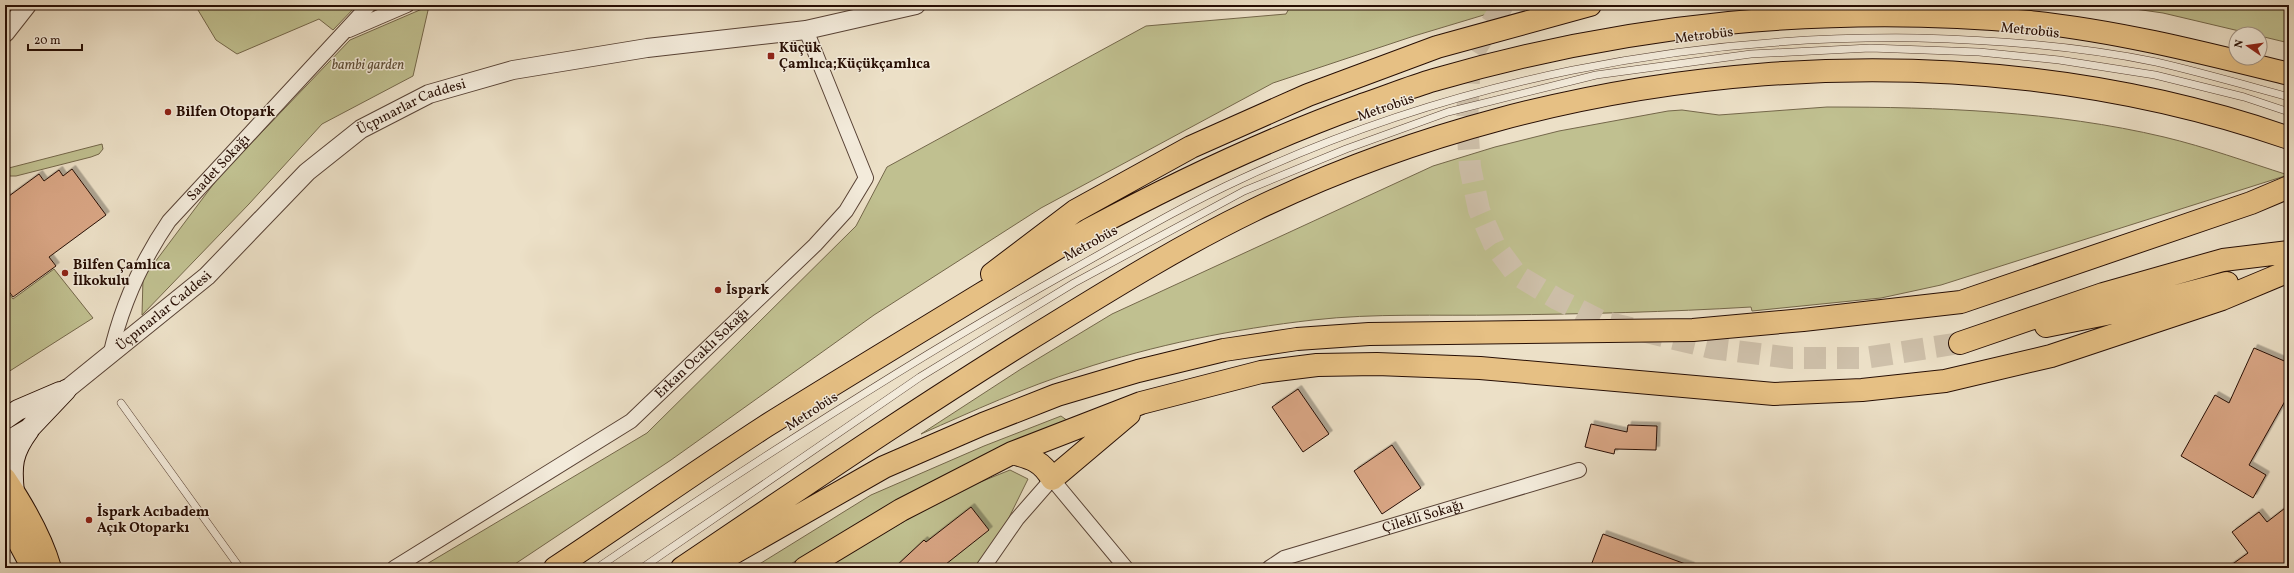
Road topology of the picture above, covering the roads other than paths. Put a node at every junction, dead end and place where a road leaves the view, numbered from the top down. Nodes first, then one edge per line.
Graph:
1 (27, 5) edge
2 (369, 5) edge
3 (406, 5) edge
4 (916, 5) edge
5 (1590, 5) edge
6 (871, 10) edge
7 (806, 30) junction
8 (5, 33) edge
9 (344, 33) junction
10 (2289, 74) edge
11 (2289, 97) edge
12 (2289, 112) edge
13 (2289, 138) edge
14 (2289, 187) edge
15 (2289, 252) edge
16 (2289, 263) edge
17 (2289, 271) edge
18 (901, 342) junction
19 (110, 356) junction
20 (66, 390) junction
21 (121, 403) dead end
22 (1142, 403) junction
23 (5, 419) edge
24 (29, 429) junction
25 (5, 443) edge
26 (1012, 453) junction
27 (1579, 470) dead end
28 (1052, 479) junction
29 (10, 486) edge
30 (5, 516) edge
31 (39, 568) edge
32 (50, 568) edge
33 (240, 568) edge
34 (394, 568) edge
35 (555, 568) edge
36 (597, 568) edge
37 (642, 568) edge
38 (682, 568) edge
39 (707, 568) edge
40 (804, 568) edge
41 (984, 568) edge
42 (1126, 568) edge
43 (1269, 568) edge

1 - 8 street
2 - 9 street, Saadet Sokağı
3 - 9 street
4 - 6 street, Üçpınarlar Caddesi
5 - 18 main road
6 - 7 street, Üçpınarlar Caddesi
7 - 19 street, Üçpınarlar Caddesi
7 - 34 street, Erkan Ocaklı Sokağı
9 - 19 street, Saadet Sokağı
10 - 18 main road
11 - 36 lane, Metrobüs
12 - 37 lane, Metrobüs
13 - 38 main road
14 - 39 main road
15 - 16 main road
17 - 22 main road
18 - 35 main road
19 - 20 street, Üçpınarlar Caddesi
20 - 23 main road, Üçpınarlar Caddesi
20 - 24 main road
21 - 33 lane
22 - 26 main road
22 - 28 main road
24 - 25 main road
24 - 29 main road
26 - 28 main road
26 - 40 main road
27 - 43 street, Çilekli Sokağı
28 - 41 street
28 - 42 street
29 - 32 main road
30 - 31 main road

